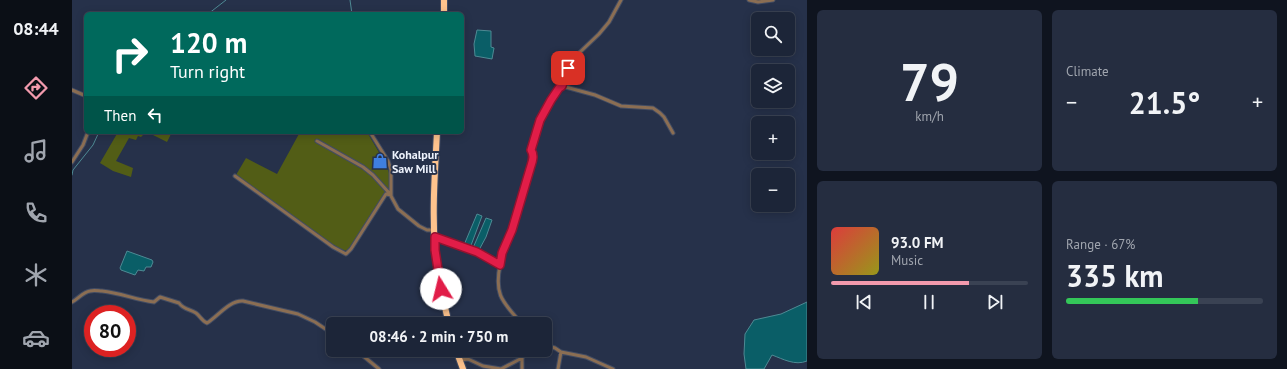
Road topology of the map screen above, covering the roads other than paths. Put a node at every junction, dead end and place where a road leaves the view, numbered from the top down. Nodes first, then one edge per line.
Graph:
1 (444, 0) edge
2 (621, 0) edge
3 (750, 0) edge
4 (773, 0) edge
5 (444, 12) edge
6 (562, 86) junction
7 (72, 90) edge
8 (84, 95) edge
9 (673, 133) dead end
10 (87, 134) edge
11 (371, 134) edge
12 (437, 134) edge
13 (317, 142) dead end
14 (72, 162) edge
15 (235, 176) dead end
16 (391, 195) junction
17 (435, 230) junction
18 (435, 237) junction
19 (500, 265) junction
20 (72, 302) edge
21 (447, 317) edge
22 (516, 317) edge
23 (326, 329) edge
24 (552, 347) edge
25 (561, 352) junction
26 (364, 357) edge
27 (459, 357) edge
28 (522, 358) joint
29 (460, 360) junction
30 (379, 369) edge
31 (463, 369) edge
32 (522, 369) edge
33 (558, 369) edge
34 (613, 369) edge

1 - 5 highway
2 - 6 street
3 - 4 street
6 - 9 street
6 - 19 street
7 - 8 street
10 - 14 street
11 - 16 street
12 - 17 highway
13 - 16 street
15 - 16 street
16 - 17 street
17 - 18 highway
18 - 19 street
18 - 21 highway
19 - 22 street
20 - 23 street
24 - 25 street
25 - 33 street
25 - 34 street
26 - 30 street
27 - 29 highway
28 - 29 street
28 - 32 street
29 - 31 highway

